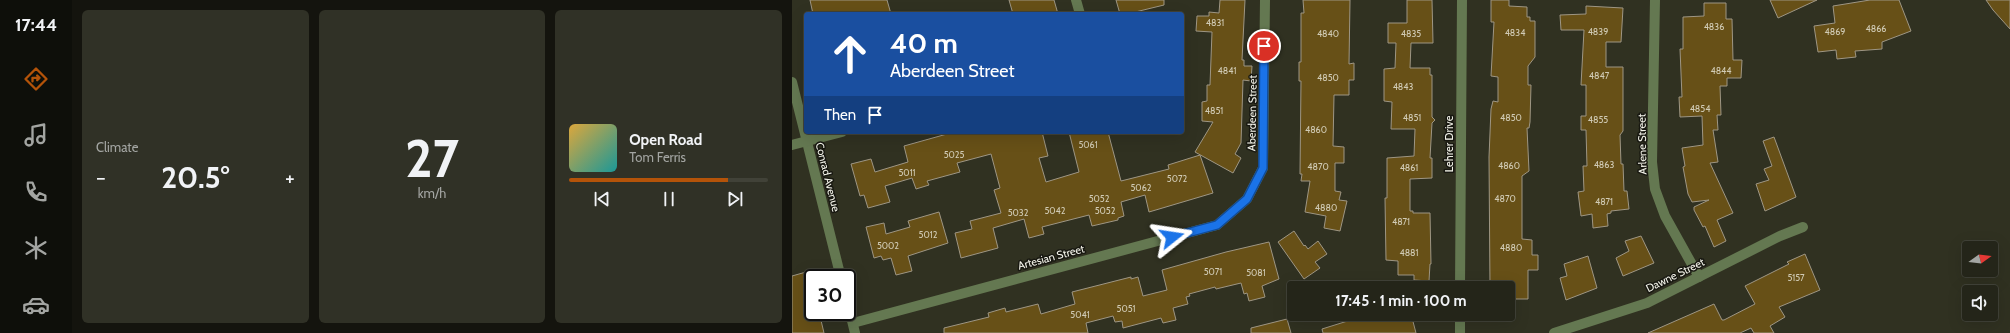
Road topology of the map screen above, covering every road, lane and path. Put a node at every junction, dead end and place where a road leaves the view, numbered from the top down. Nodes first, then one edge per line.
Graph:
1 (1076, 0) edge
2 (1265, 0) edge
3 (1462, 0) edge
4 (1654, 0) edge
5 (1079, 12) edge
6 (792, 82) edge
7 (804, 133) edge
8 (804, 134) edge
9 (835, 134) edge
10 (806, 142) junction
11 (792, 146) edge
12 (1247, 199) joint
13 (1803, 227) dead end
14 (839, 269) edge
15 (1699, 277) junction
16 (1460, 281) edge
17 (1460, 321) edge
18 (853, 323) joint
19 (855, 333) edge
20 (1460, 333) edge
21 (1554, 333) edge

1 - 5 street
2 - 12 street, Aberdeen Street
3 - 16 street, Lehrer Drive
4 - 15 street, Arlene Street
6 - 7 street, Conrad Avenue
8 - 10 street, Conrad Avenue
9 - 10 street
10 - 11 street
10 - 14 street, Conrad Avenue
12 - 18 street, Artesian Street
13 - 15 street, Dawne Street
15 - 21 street, Dawne Street
17 - 20 street
18 - 19 street

